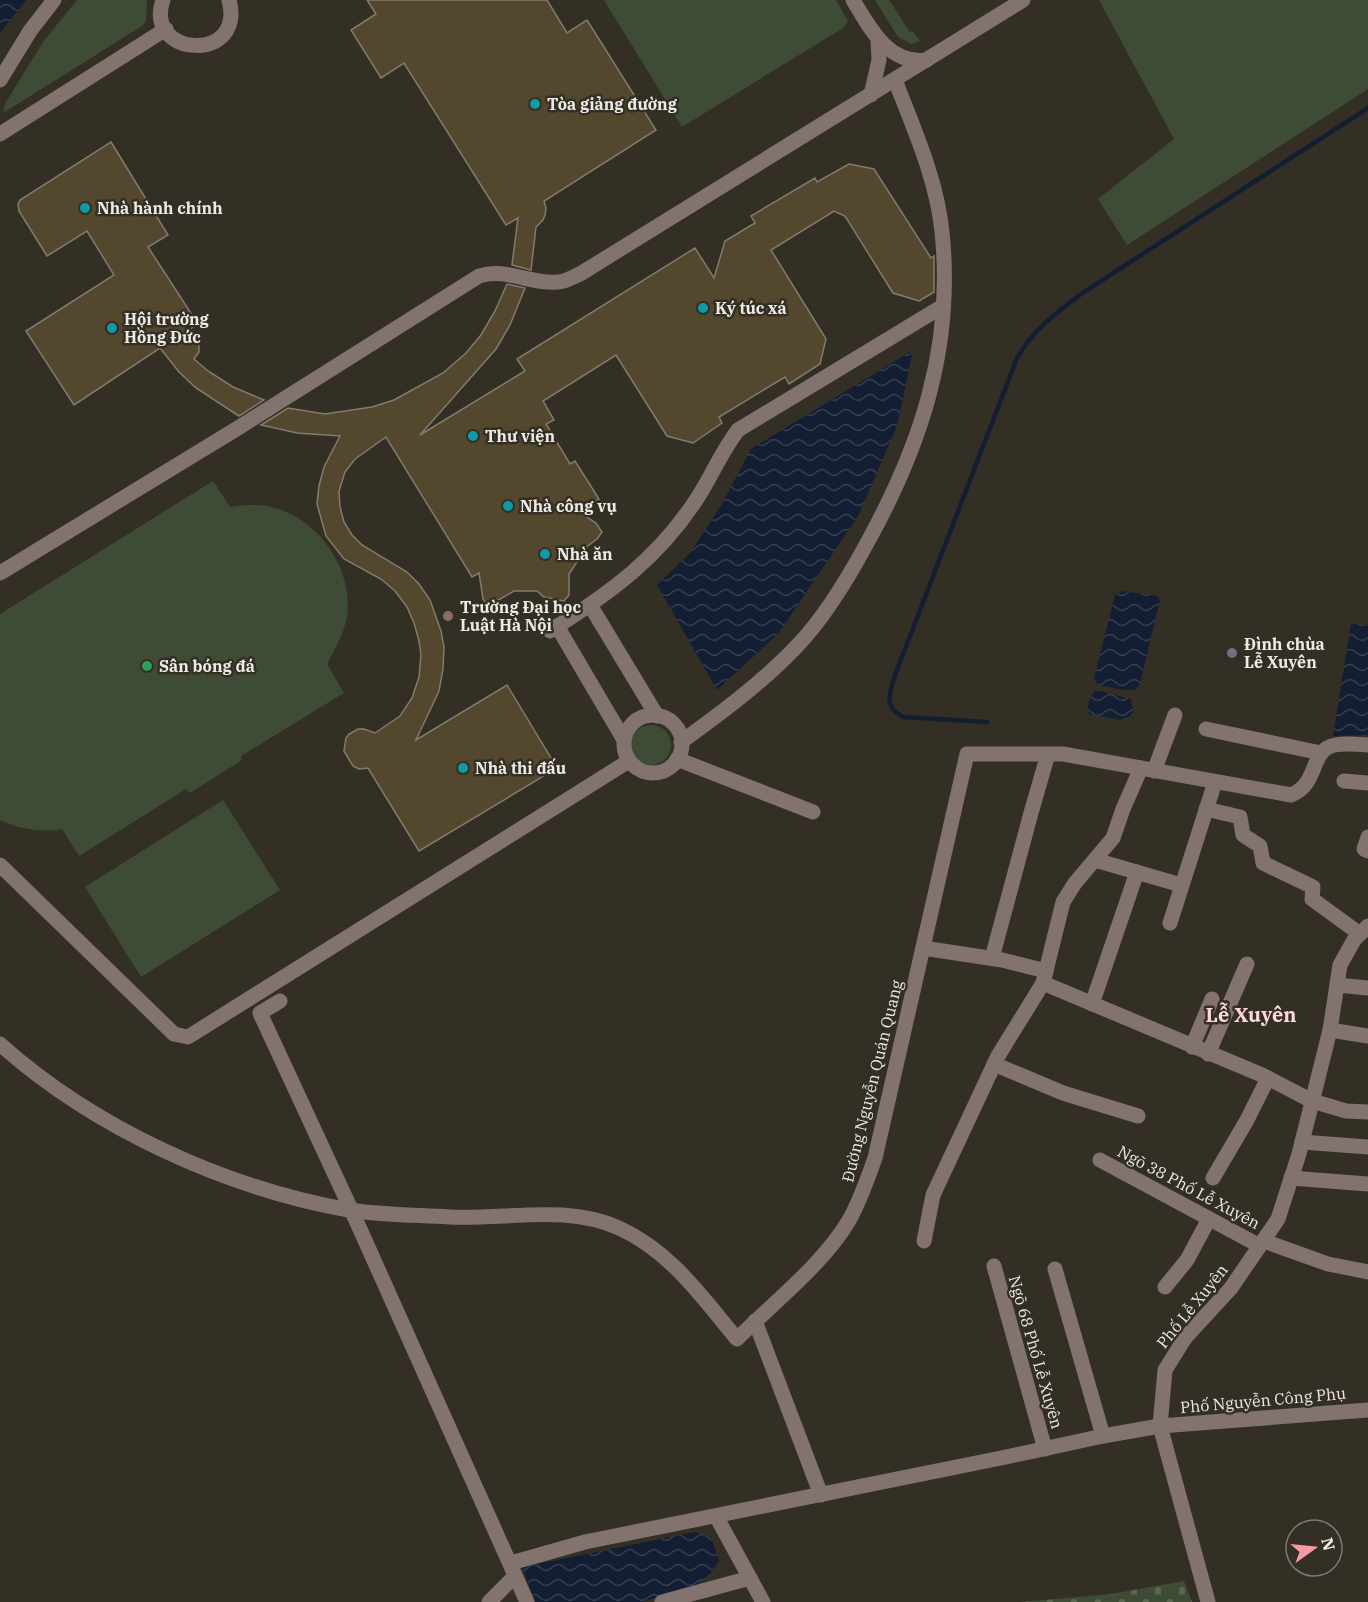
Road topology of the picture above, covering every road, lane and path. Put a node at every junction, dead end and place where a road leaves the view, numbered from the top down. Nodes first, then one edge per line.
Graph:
1 (54, 0) edge
2 (163, 0) edge
3 (229, 0) edge
4 (853, 0) edge
5 (1023, 0) edge
6 (166, 29) junction
7 (878, 40) junction
8 (927, 60) junction
9 (0, 80) edge
10 (895, 80) junction
11 (871, 95) junction
12 (0, 134) edge
13 (944, 306) junction
14 (0, 573) edge
15 (590, 605) junction
16 (657, 716) junction
17 (1175, 716) dead end
18 (1206, 729) dead end
19 (624, 740) junction
20 (681, 742) junction
21 (1368, 745) edge
22 (1321, 753) junction
23 (1048, 754) junction
24 (677, 759) junction
25 (629, 761) junction
26 (1147, 770) junction
27 (1344, 781) dead end
28 (1215, 782) junction
29 (1368, 783) edge
30 (1206, 809) junction
31 (813, 812) dead end
32 (1368, 837) edge
33 (1368, 851) edge
34 (1095, 860) junction
35 (0, 865) edge
36 (1137, 872) junction
37 (1181, 885) junction
38 (1170, 923) dead end
39 (1364, 930) edge
40 (923, 948) junction
41 (992, 958) junction
42 (1247, 964) dead end
43 (1044, 977) junction
44 (1337, 985) junction
45 (1368, 988) edge
46 (1212, 999) dead end
47 (280, 1001) dead end
48 (1092, 1004) junction
49 (1330, 1030) junction
50 (1368, 1036) edge
51 (0, 1044) edge
52 (1192, 1047) junction
53 (1208, 1054) junction
54 (994, 1064) junction
55 (1268, 1078) junction
56 (1312, 1101) junction
57 (1368, 1112) edge
58 (1138, 1116) dead end
59 (1302, 1142) junction
60 (1368, 1147) edge
61 (1100, 1160) dead end
62 (1213, 1178) dead end
63 (1291, 1178) junction
64 (1368, 1184) edge
65 (351, 1210) junction
66 (1209, 1218) junction
67 (924, 1241) dead end
68 (1262, 1243) junction
69 (993, 1266) dead end
70 (1055, 1269) dead end
71 (1368, 1272) edge
72 (1165, 1287) dead end
73 (755, 1321) junction
74 (1368, 1410) edge
75 (1160, 1426) junction
76 (1103, 1436) junction
77 (1045, 1449) junction
78 (821, 1495) junction
79 (716, 1516) junction
80 (513, 1570) junction
81 (750, 1578) junction
82 (489, 1602) edge
83 (527, 1602) edge
84 (662, 1602) edge
85 (763, 1602) edge
86 (1208, 1602) edge

1 - 9 street
2 - 6 street
3 - 6 street
4 - 7 street
5 - 8 street
6 - 12 street
7 - 8 street
7 - 11 street
8 - 10 street
10 - 11 street
10 - 13 street
11 - 14 street
13 - 15 street
13 - 20 street
15 - 16 street
15 - 19 street
16 - 19 street
16 - 20 street
17 - 26 street
18 - 22 street
19 - 25 street
20 - 24 street
21 - 22 street
22 - 28 street, Đường Nguyễn Quán Quang
23 - 26 street, Đường Nguyễn Quán Quang
23 - 40 street, Đường Nguyễn Quán Quang
23 - 41 street
24 - 25 street
24 - 31 street
25 - 35 street
26 - 28 street, Đường Nguyễn Quán Quang
26 - 34 street
27 - 29 street
28 - 30 street
30 - 37 street
30 - 39 street
32 - 33 street
34 - 36 street
34 - 43 street
36 - 37 street
36 - 48 street
37 - 38 street
39 - 44 street, Phố Lễ Xuyên
40 - 41 street
40 - 73 street, Đường Nguyễn Quán Quang
41 - 43 street
42 - 53 street
43 - 48 street
43 - 54 street
44 - 45 street
44 - 49 street, Phố Lễ Xuyên
46 - 52 street
47 - 65 street
48 - 52 street
49 - 50 street
49 - 56 street, Phố Lễ Xuyên
51 - 65 street, Đường Nguyễn Quán Quang
52 - 53 street
53 - 55 street
54 - 58 street
54 - 67 street
55 - 56 street
55 - 62 street
56 - 57 street
56 - 59 street, Phố Lễ Xuyên
59 - 60 street
59 - 63 street, Phố Lễ Xuyên
61 - 66 street, Ngõ 38 Phố Lễ Xuyên
63 - 64 street
63 - 68 street, Phố Lễ Xuyên
65 - 73 street, Đường Nguyễn Quán Quang
65 - 80 street
66 - 68 street, Ngõ 38 Phố Lễ Xuyên
66 - 72 street
68 - 71 street, Ngõ 38 Phố Lễ Xuyên
68 - 75 street, Phố Lễ Xuyên
69 - 77 street, Ngõ 68 Phố Lễ Xuyên
70 - 76 street
73 - 78 street
74 - 75 street, Phố Nguyễn Công Phụ
75 - 76 street
75 - 86 street
76 - 77 street
77 - 78 street
78 - 79 street
79 - 80 street
79 - 81 street
80 - 82 street
80 - 83 street
81 - 84 street
81 - 85 street

